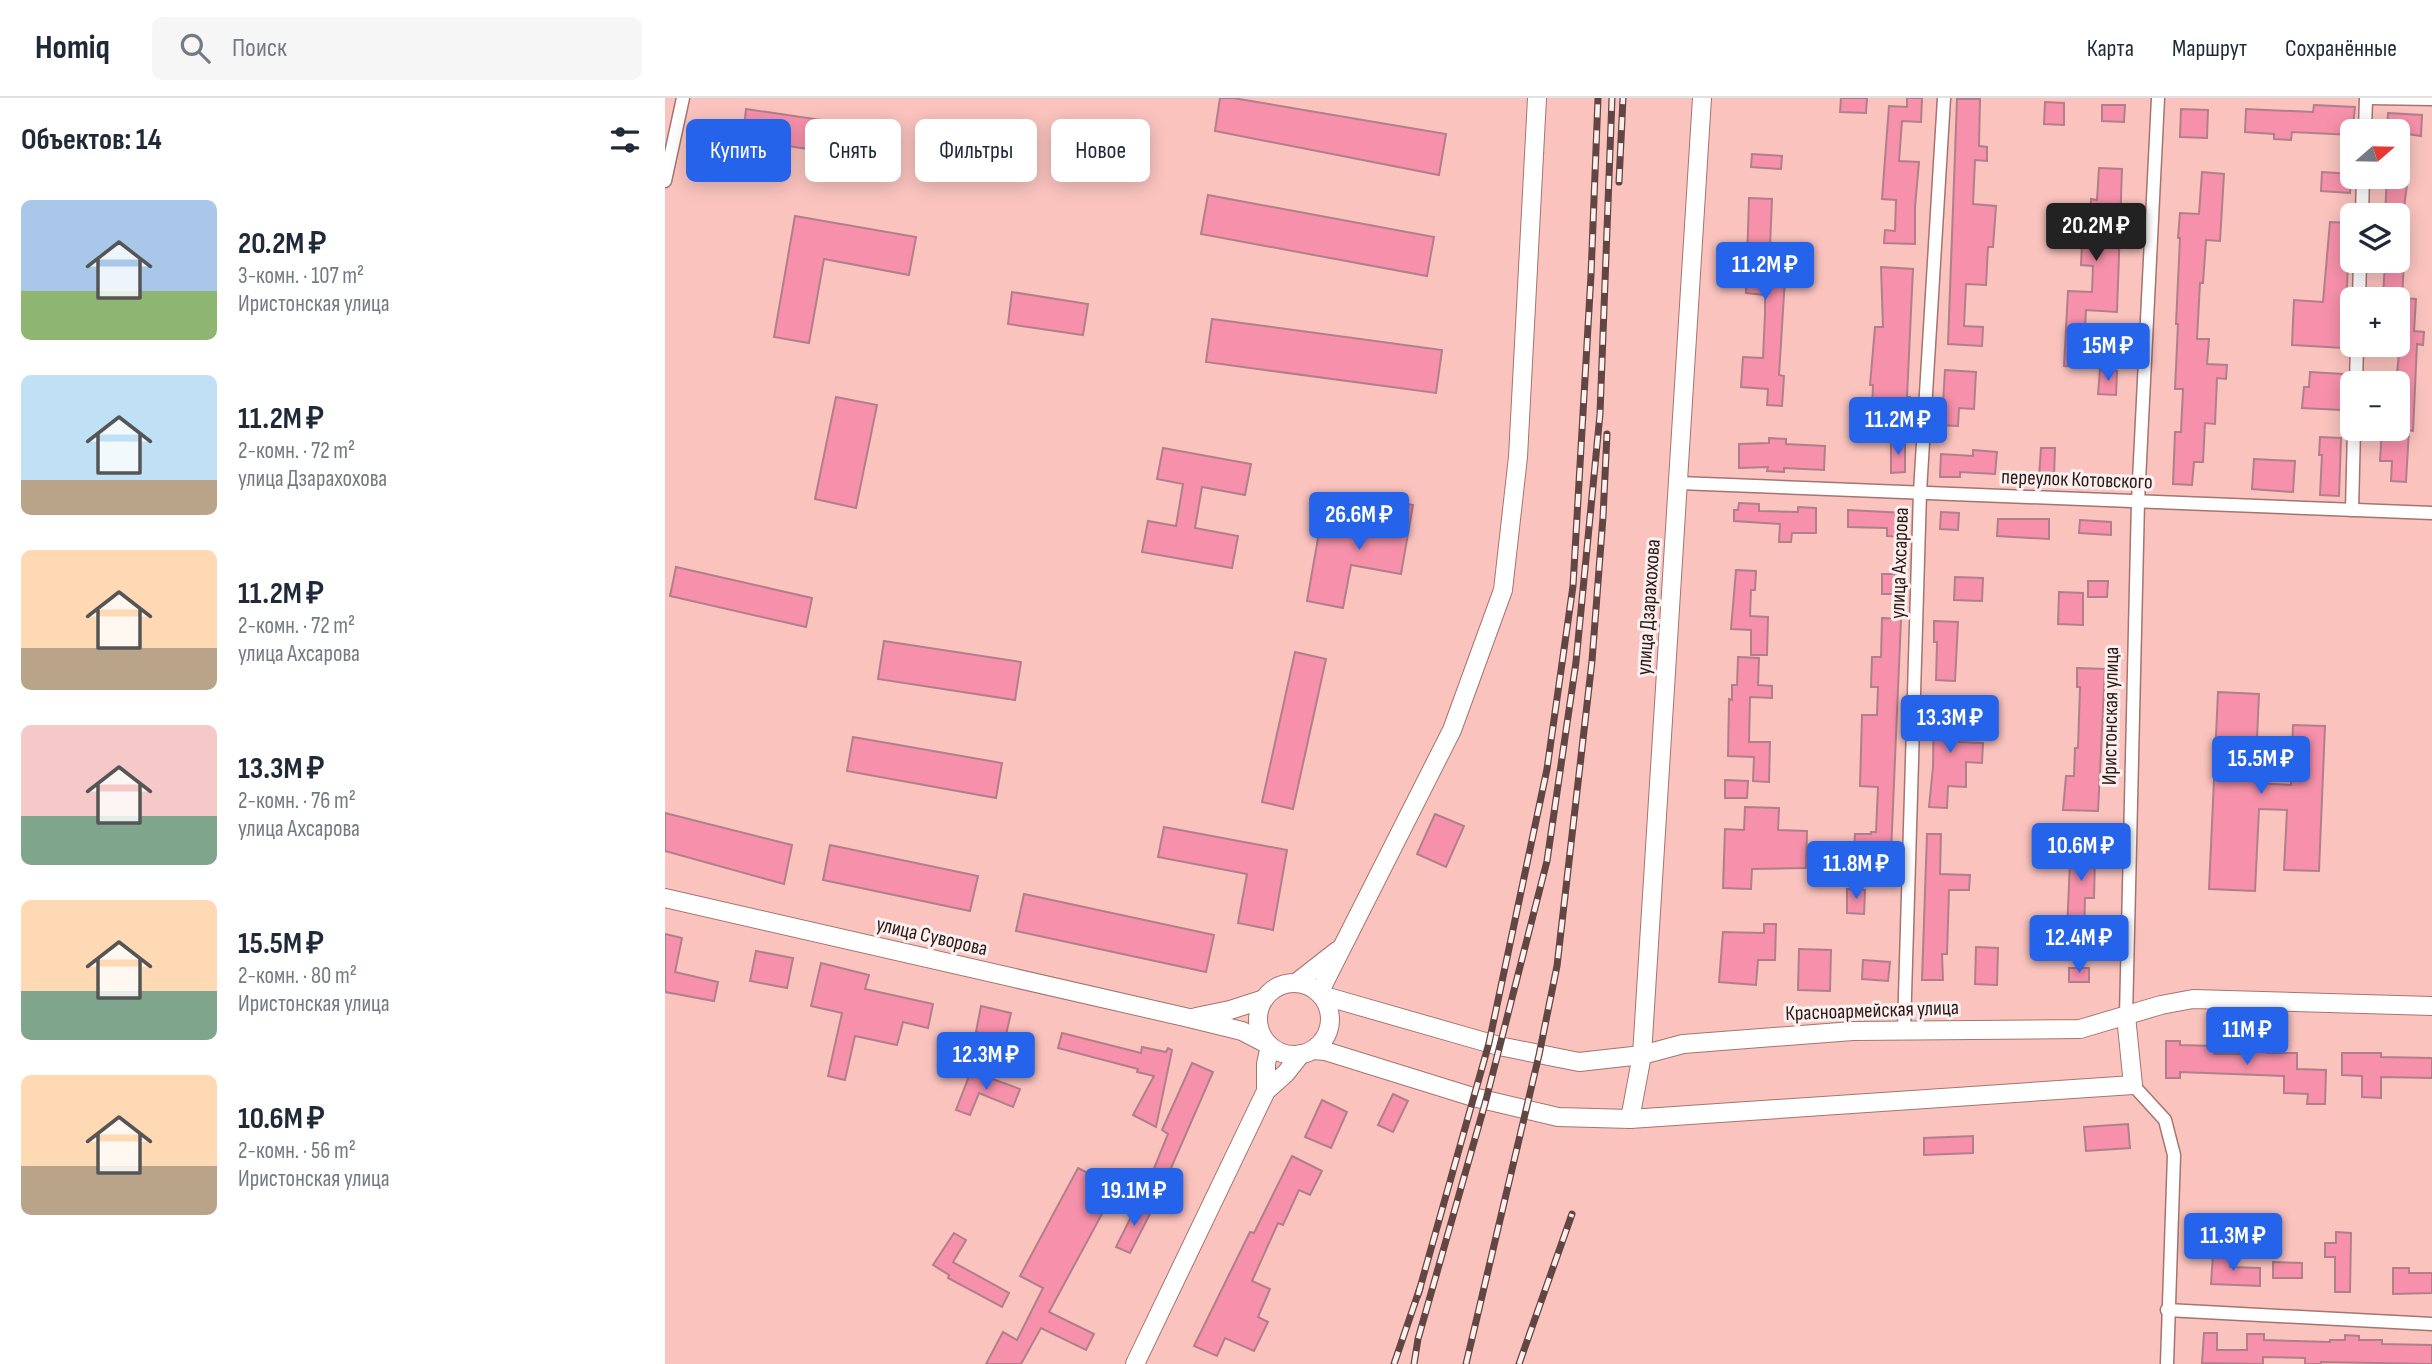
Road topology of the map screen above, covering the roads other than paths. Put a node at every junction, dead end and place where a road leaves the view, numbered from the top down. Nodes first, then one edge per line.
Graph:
1 (683, 98) edge
2 (1537, 98) edge
3 (1702, 98) edge
4 (1944, 98) edge
5 (2158, 98) edge
6 (2368, 98) edge
7 (2432, 99) edge
8 (2366, 119) edge
9 (665, 181) edge
10 (2354, 441) edge
11 (1679, 483) junction
12 (1920, 492) junction
13 (2138, 501) junction
14 (2352, 510) junction
15 (2432, 513) edge
16 (665, 898) edge
17 (1340, 949) junction
18 (1296, 983) junction
19 (1320, 994) junction
20 (1264, 999) junction
21 (2432, 1006) edge
22 (2126, 1016) junction
23 (1189, 1018) junction
24 (1903, 1030) junction
25 (1270, 1046) junction
26 (1307, 1052) junction
27 (1642, 1055) junction
28 (2133, 1086) junction
29 (1266, 1091) junction
30 (1630, 1119) junction
31 (2167, 1310) junction
32 (2432, 1324) edge
33 (1135, 1364) edge
34 (2167, 1364) edge

1 - 9 street
2 - 17 street
3 - 11 street, улица Дзарахохова
4 - 12 street, улица Ахсарова
5 - 13 street, Иристонская улица
6 - 7 street
6 - 8 street
10 - 14 street
11 - 12 street, переулок Котовского
11 - 27 street, улица Дзарахохова
12 - 13 street, переулок Котовского
12 - 24 street, улица Ахсарова
13 - 14 street, переулок Котовского
13 - 22 street, Иристонская улица
14 - 15 street, переулок Котовского
16 - 23 street, улица Суворова
17 - 18 street
17 - 19 street
18 - 19 street, Красноармейская улица
18 - 20 street
19 - 26 street
19 - 27 street, Красноармейская улица
20 - 23 street, улица Суворова
20 - 25 street
21 - 22 street, Красноармейская улица
22 - 24 street, Красноармейская улица
22 - 28 street, Иристонская улица
23 - 25 street, улица Суворова
24 - 27 street, Красноармейская улица
25 - 26 street
25 - 29 street
26 - 29 street
26 - 30 street
27 - 30 street, улица Дзарахохова
28 - 30 street
28 - 31 street
29 - 33 street
31 - 32 street
31 - 34 street

